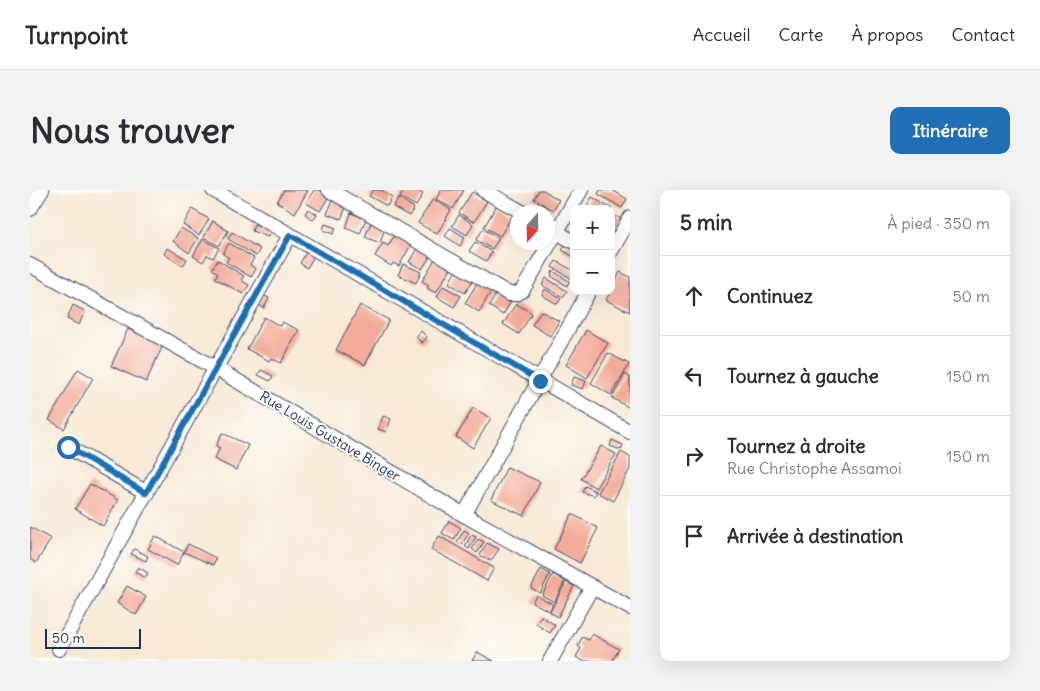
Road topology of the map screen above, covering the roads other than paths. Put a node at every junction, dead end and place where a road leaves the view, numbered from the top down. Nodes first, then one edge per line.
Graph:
1 (42, 190) edge
2 (213, 190) edge
3 (329, 190) edge
4 (483, 190) edge
5 (581, 190) edge
6 (510, 205) edge
7 (30, 209) edge
8 (630, 218) edge
9 (555, 225) edge
10 (555, 231) edge
11 (290, 235) junction
12 (570, 240) edge
13 (542, 250) edge
14 (612, 250) edge
15 (30, 265) edge
16 (587, 295) edge
17 (217, 368) junction
18 (540, 381) junction
19 (630, 432) edge
20 (68, 447) dead end
21 (146, 493) junction
22 (464, 515) junction
23 (592, 587) junction
24 (630, 608) edge
25 (59, 649) dead end
26 (550, 661) edge

1 - 7 street
2 - 11 street
3 - 13 street
4 - 6 street
5 - 9 street
8 - 14 street
10 - 12 street
11 - 17 street
11 - 18 street
15 - 17 street, Rue Louis Gustave Binger
16 - 18 street
17 - 21 street
17 - 22 street, Rue Louis Gustave Binger
18 - 19 street
18 - 22 street
20 - 21 street
21 - 25 street
22 - 23 street, Rue Louis Gustave Binger
23 - 24 street, Rue Louis Gustave Binger
23 - 26 street

